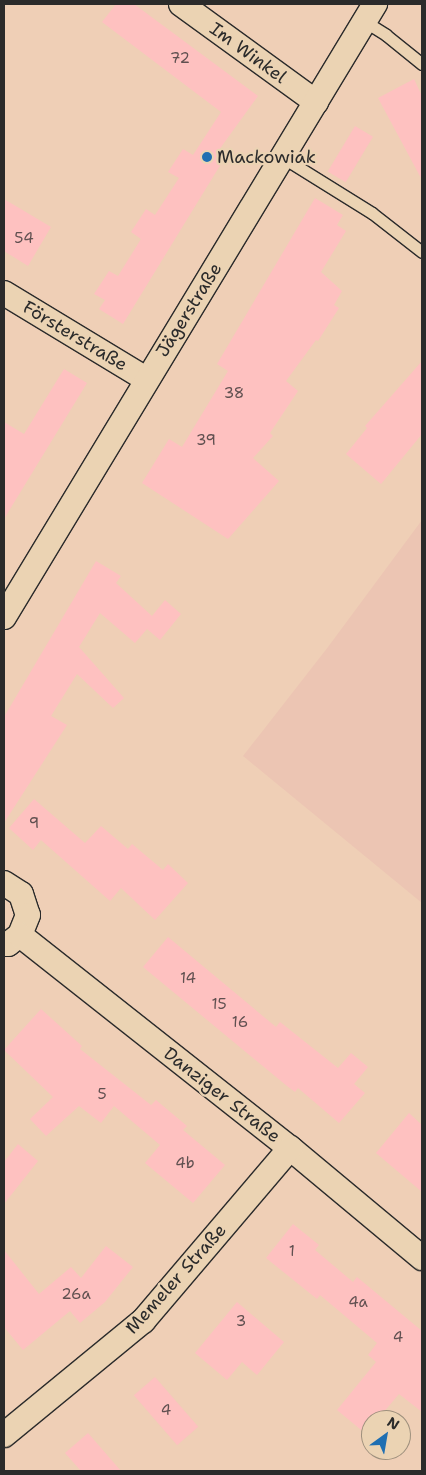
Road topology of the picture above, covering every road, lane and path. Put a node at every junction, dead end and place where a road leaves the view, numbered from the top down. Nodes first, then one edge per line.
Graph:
1 (181, 4) edge
2 (369, 13) edge
3 (422, 64) edge
4 (316, 102) junction
5 (282, 157) junction
6 (422, 252) edge
7 (4, 293) edge
8 (146, 379) junction
9 (4, 616) edge
10 (4, 883) edge
11 (12, 940) edge
12 (290, 1148) junction
13 (422, 1258) edge
14 (4, 1435) edge

1 - 4 street, Im Winkel
2 - 3 lane
2 - 4 street, Jägerstraße
4 - 5 street, Jägerstraße
5 - 6 lane
5 - 8 street, Jägerstraße
7 - 8 street, Försterstraße
8 - 9 street, Jägerstraße
10 - 11 street, Danziger Straße
11 - 12 street, Danziger Straße
12 - 13 street, Danziger Straße
12 - 14 street, Memeler Straße

